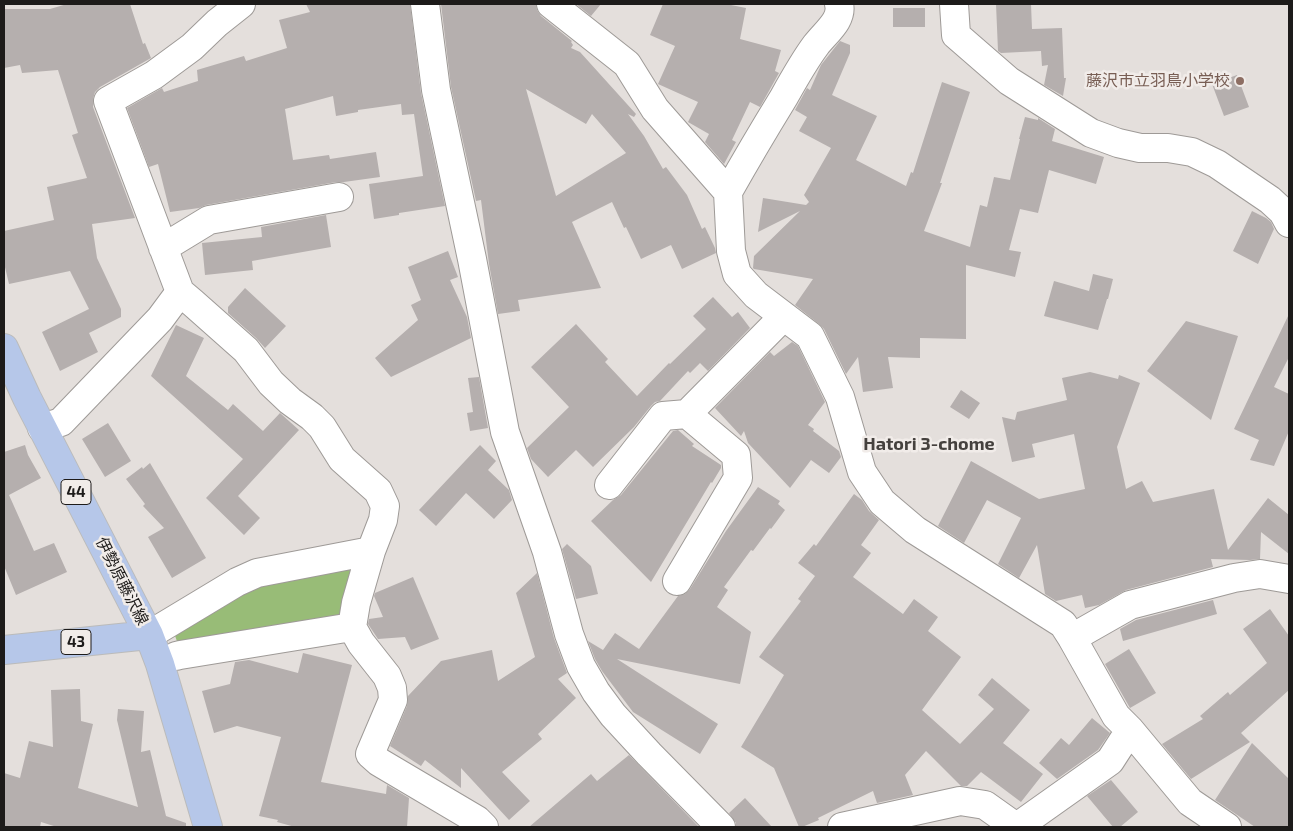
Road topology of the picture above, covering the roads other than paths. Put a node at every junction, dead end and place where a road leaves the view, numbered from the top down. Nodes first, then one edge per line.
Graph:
1 (241, 4) edge
2 (425, 4) edge
3 (550, 4) edge
4 (840, 4) edge
5 (954, 4) edge
6 (728, 192) junction
7 (339, 198) dead end
8 (1289, 222) edge
9 (163, 248) junction
10 (180, 292) junction
11 (783, 316) junction
12 (4, 348) edge
13 (687, 414) junction
14 (42, 428) junction
15 (609, 485) dead end
16 (371, 551) junction
17 (1289, 579) edge
18 (677, 581) dead end
19 (352, 628) junction
20 (149, 635) junction
21 (1072, 638) junction
22 (4, 650) edge
23 (176, 656) dead end
24 (1130, 730) junction
25 (208, 827) edge
26 (484, 827) edge
27 (720, 827) edge
28 (842, 827) edge
29 (1017, 827) edge
30 (1228, 827) edge

1 - 9 street
2 - 27 street
3 - 6 street
4 - 6 street
5 - 8 street
6 - 11 street
7 - 9 street
9 - 10 street
10 - 14 street
10 - 16 street
11 - 13 street
11 - 21 street
12 - 14 main road, 伊勢原藤沢線 / 44
13 - 15 street
13 - 18 street
14 - 20 main road, 伊勢原藤沢線 / 44
16 - 19 street
16 - 20 street
17 - 21 street
19 - 23 street
19 - 26 street
20 - 22 main road, 43
20 - 25 main road, 伊勢原藤沢線 / 44
21 - 24 street
24 - 29 street
24 - 30 street
28 - 29 street

